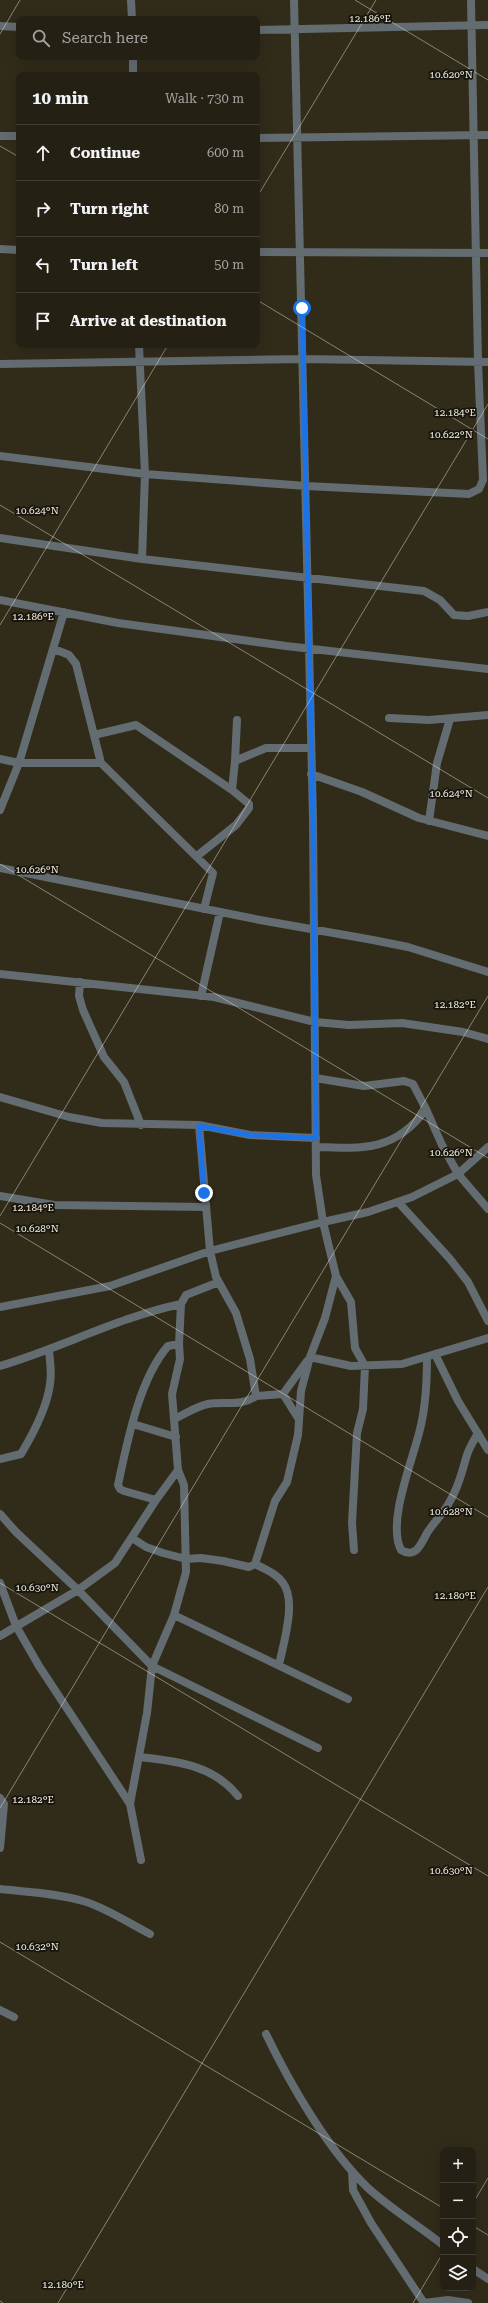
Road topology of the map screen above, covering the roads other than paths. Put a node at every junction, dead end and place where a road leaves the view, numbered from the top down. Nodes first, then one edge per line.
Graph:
1 (131, 0) edge
2 (294, 0) edge
3 (471, 0) edge
4 (132, 16) edge
5 (488, 25) edge
6 (0, 26) edge
7 (472, 26) junction
8 (16, 27) edge
9 (260, 30) edge
10 (294, 30) junction
11 (133, 60) edge
12 (133, 72) edge
13 (474, 135) junction
14 (488, 135) edge
15 (0, 136) edge
16 (16, 136) edge
17 (260, 138) edge
18 (296, 138) junction
19 (0, 249) edge
20 (16, 250) edge
21 (260, 252) edge
22 (300, 252) junction
23 (488, 253) edge
24 (476, 254) junction
25 (140, 348) edge
26 (303, 359) junction
27 (140, 361) junction
28 (478, 362) junction
29 (488, 362) edge
30 (0, 364) edge
31 (0, 456) edge
32 (145, 474) junction
33 (306, 486) junction
34 (0, 538) edge
35 (142, 560) junction
36 (306, 578) junction
37 (0, 600) edge
38 (64, 612) junction
39 (488, 612) edge
40 (309, 648) junction
41 (54, 649) junction
42 (488, 669) edge
43 (488, 715) edge
44 (389, 718) dead end
45 (450, 719) junction
46 (237, 720) dead end
47 (94, 735) junction
48 (311, 748) junction
49 (0, 759) edge
50 (235, 761) junction
51 (19, 763) junction
52 (101, 763) junction
53 (312, 774) junction
54 (232, 790) junction
55 (0, 810) edge
56 (429, 821) junction
57 (488, 836) edge
58 (197, 856) junction
59 (0, 868) edge
60 (204, 909) junction
61 (220, 912) junction
62 (313, 929) junction
63 (488, 972) edge
64 (0, 974) edge
65 (80, 982) junction
66 (201, 996) junction
67 (315, 1022) junction
68 (488, 1039) edge
69 (314, 1078) junction
70 (0, 1097) edge
71 (426, 1109) junction
72 (141, 1124) junction
73 (199, 1126) junction
74 (316, 1138) junction
75 (316, 1147) junction
76 (488, 1147) edge
77 (458, 1174) junction
78 (0, 1196) edge
79 (399, 1203) junction
80 (206, 1207) junction
81 (488, 1209) edge
82 (323, 1222) junction
83 (210, 1251) junction
84 (336, 1276) junction
85 (219, 1282) junction
86 (181, 1304) junction
87 (0, 1307) edge
88 (488, 1321) edge
89 (488, 1338) edge
90 (179, 1344) junction
91 (49, 1350) junction
92 (431, 1356) junction
93 (310, 1357) junction
94 (0, 1366) edge
95 (365, 1366) junction
96 (283, 1394) junction
97 (256, 1396) junction
98 (298, 1418) junction
99 (174, 1419) junction
100 (133, 1424) junction
101 (478, 1433) junction
102 (176, 1437) junction
103 (488, 1450) edge
104 (0, 1460) edge
105 (178, 1470) junction
106 (156, 1500) junction
107 (0, 1514) edge
108 (132, 1538) junction
109 (354, 1550) dead end
110 (186, 1559) junction
111 (256, 1564) junction
112 (0, 1583) edge
113 (78, 1590) junction
114 (174, 1615) junction
115 (16, 1626) junction
116 (0, 1636) edge
117 (152, 1666) junction
118 (279, 1666) junction
119 (348, 1699) dead end
120 (318, 1748) dead end
121 (139, 1757) junction
122 (238, 1796) dead end
123 (0, 1798) edge
124 (130, 1804) junction
125 (0, 1839) edge
126 (0, 1848) edge
127 (142, 1860) dead end
128 (0, 1889) edge
129 (150, 1934) dead end
130 (0, 2010) edge
131 (14, 2017) dead end
132 (266, 2034) dead end
133 (352, 2171) junction
134 (440, 2243) edge
135 (476, 2271) edge
136 (488, 2279) edge
137 (424, 2303) edge
138 (468, 2303) edge

1 - 4 street
2 - 10 street
3 - 7 street
5 - 7 street
6 - 8 street
7 - 10 street
7 - 13 street
9 - 10 street
10 - 18 street
11 - 12 street
13 - 14 street
13 - 18 street
13 - 24 street
15 - 16 street
17 - 18 street
18 - 22 street
19 - 20 street
21 - 22 street
22 - 24 street
22 - 26 street
23 - 24 street
24 - 28 street
25 - 27 street
26 - 27 street
26 - 28 street
26 - 33 street
27 - 30 street
27 - 32 street
28 - 29 street
28 - 33 street
31 - 32 street
32 - 33 street
32 - 35 street
33 - 36 street
34 - 35 street
35 - 36 street
36 - 39 street
36 - 40 street
37 - 38 street
38 - 40 street
38 - 41 street
40 - 42 street
40 - 48 street
41 - 47 street
41 - 51 street
43 - 45 street
44 - 45 street
45 - 56 street
46 - 50 street
47 - 52 street
47 - 54 street
48 - 50 street
48 - 53 street
49 - 51 street
50 - 54 street
51 - 52 street
51 - 55 street
52 - 58 street
53 - 56 street
53 - 62 street
54 - 58 street
56 - 57 street
58 - 60 street
59 - 60 street
60 - 61 street
61 - 62 street
61 - 66 street
62 - 63 street
62 - 67 street
64 - 65 street
65 - 66 street
65 - 72 street
66 - 67 street
67 - 68 street
67 - 69 street
69 - 71 street
69 - 74 street
70 - 72 street
71 - 75 street
71 - 77 street
72 - 73 street
73 - 74 street
73 - 80 street
74 - 75 street
75 - 82 street
76 - 77 street
77 - 79 street
77 - 81 street
78 - 80 street
79 - 82 street
79 - 88 street
80 - 83 street
82 - 83 street
82 - 84 street
83 - 85 street
83 - 87 street
84 - 93 street
84 - 95 street
85 - 86 street
85 - 97 street
86 - 90 street
86 - 91 street
89 - 92 street
90 - 99 street
90 - 100 street
91 - 94 street
91 - 104 street
92 - 95 street
92 - 101 street
92 - 101 street
93 - 95 street
93 - 96 street
93 - 98 street
95 - 109 street
96 - 97 street
96 - 98 street
97 - 99 street
98 - 111 street
99 - 102 street
100 - 102 street
100 - 106 street
101 - 103 street
102 - 105 street
105 - 106 street
105 - 110 street
106 - 108 street
107 - 113 street
108 - 110 street
108 - 113 street
110 - 111 street
110 - 114 street
111 - 118 street
112 - 115 street
113 - 115 street
113 - 117 street
114 - 117 street
114 - 118 street
115 - 116 street
115 - 124 street
117 - 120 street
117 - 121 street
118 - 119 street
121 - 122 street
121 - 124 street
123 - 125 street
124 - 127 street
125 - 126 street
128 - 129 street
130 - 131 street
132 - 133 street
133 - 134 street
133 - 137 street
135 - 136 street
137 - 138 street

